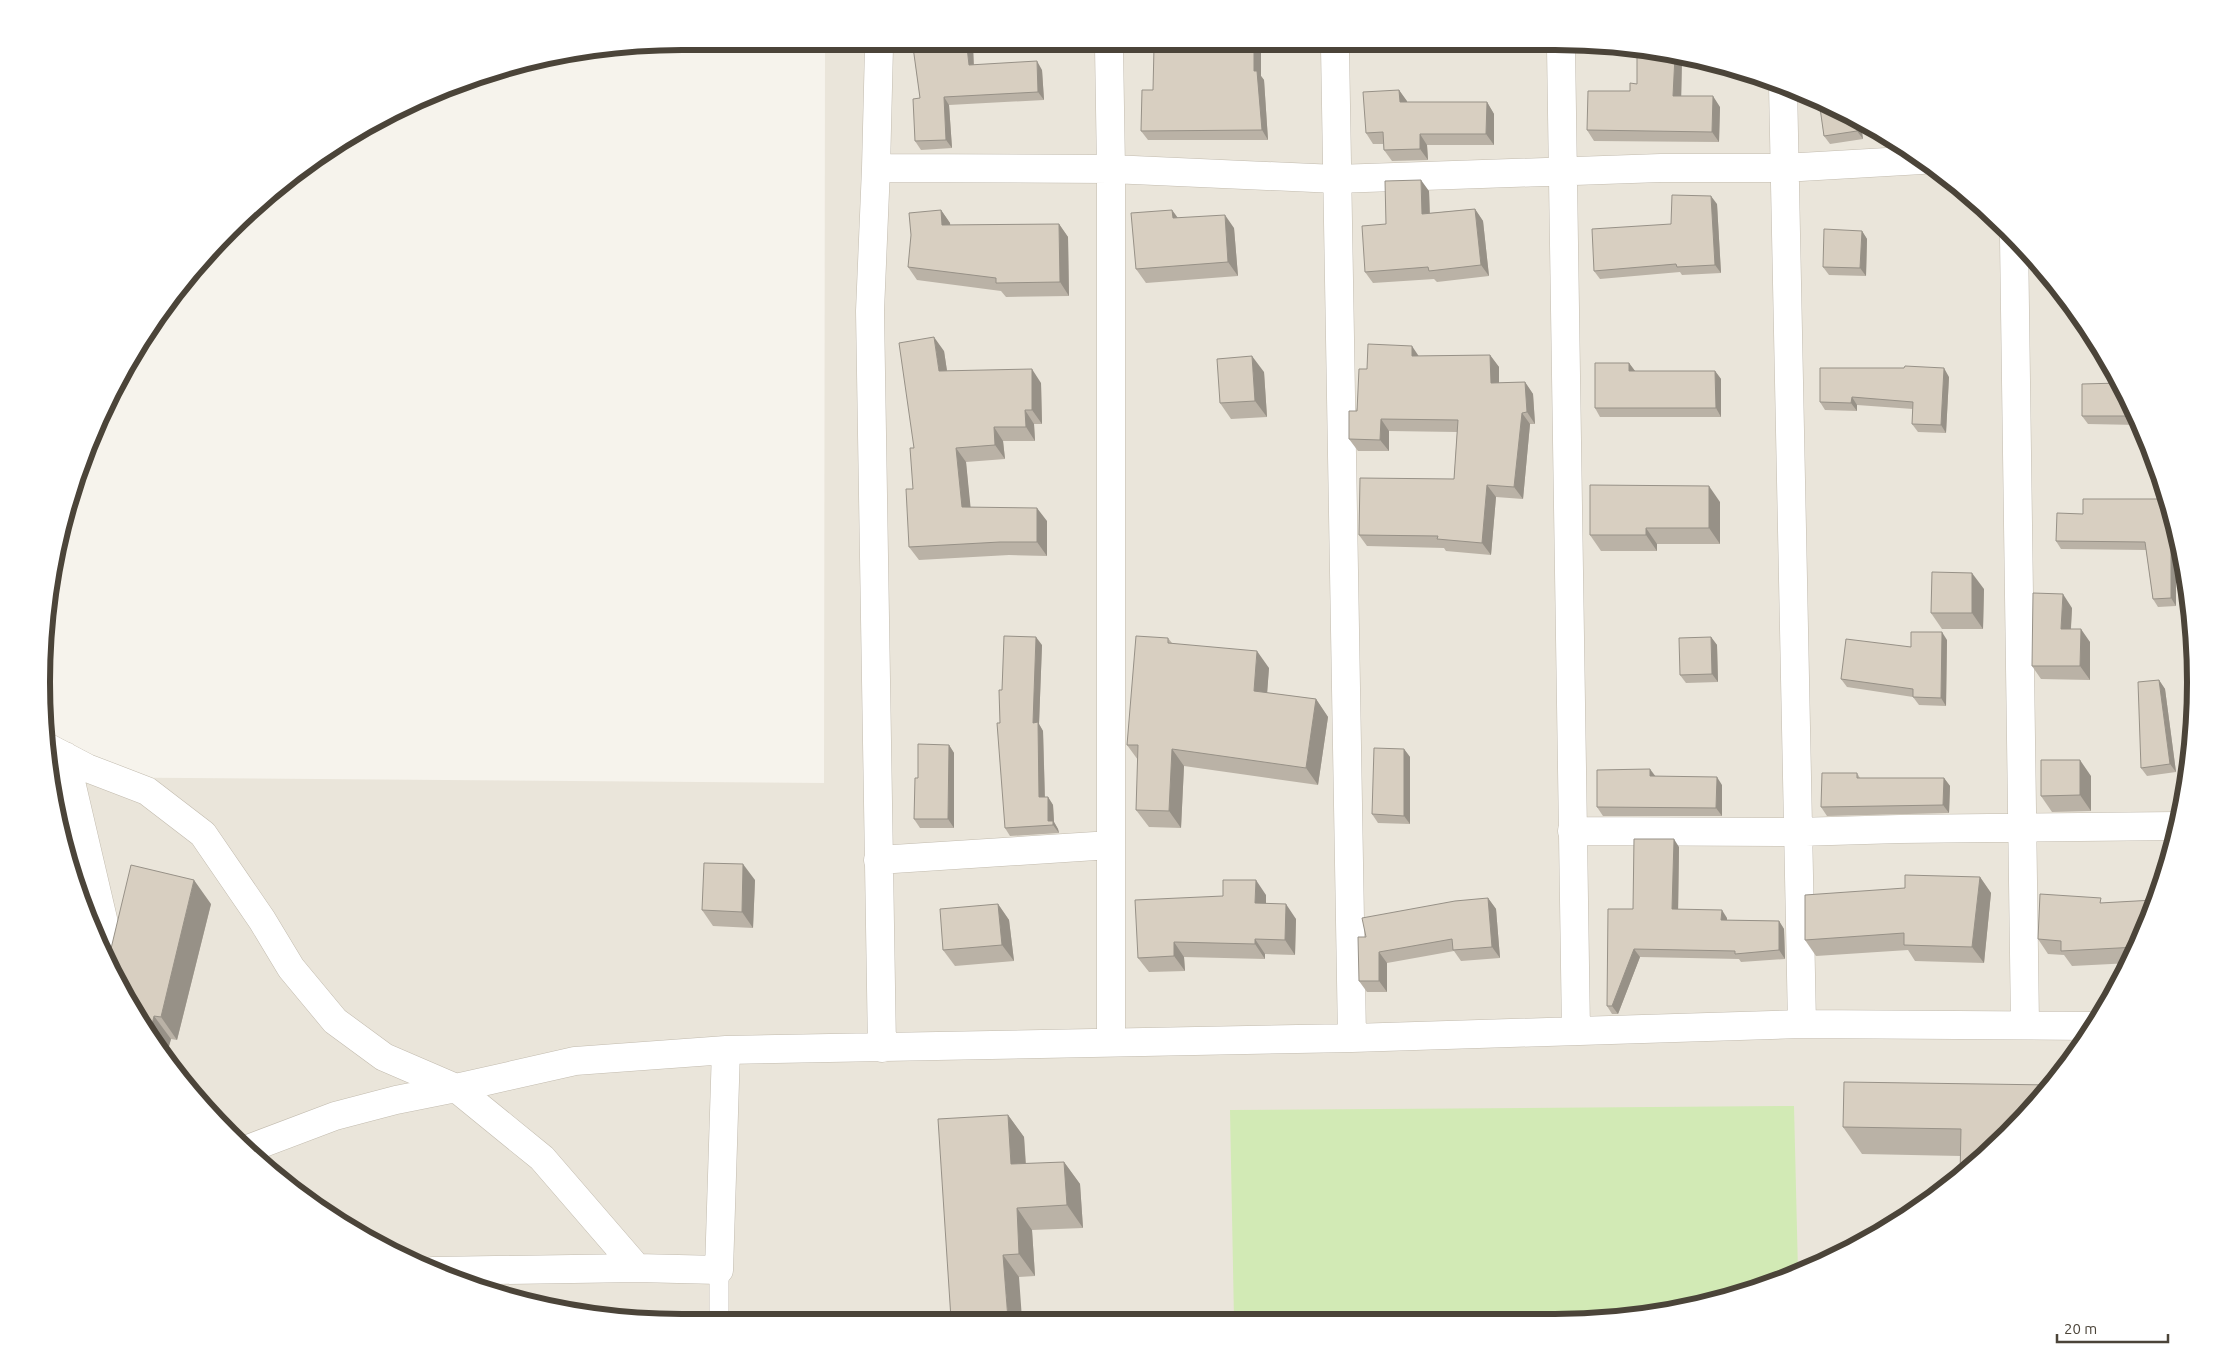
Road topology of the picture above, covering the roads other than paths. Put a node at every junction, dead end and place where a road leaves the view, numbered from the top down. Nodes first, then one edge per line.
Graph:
1 (879, 50) edge
2 (1109, 50) edge
3 (1335, 50) edge
4 (1561, 50) edge
5 (1783, 93) edge
6 (1911, 161) edge
7 (876, 168) junction
8 (1783, 168) junction
9 (1111, 169) junction
10 (1562, 171) junction
11 (1336, 179) junction
12 (2014, 248) edge
13 (55, 751) edge
14 (2170, 826) edge
15 (2022, 828) junction
16 (1572, 831) junction
17 (1797, 832) junction
18 (1111, 845) junction
19 (878, 860) junction
20 (110, 950) edge
21 (1802, 1024) junction
22 (2025, 1025) junction
23 (2084, 1026) edge
24 (1576, 1031) junction
25 (1352, 1038) junction
26 (1111, 1042) junction
27 (882, 1048) junction
28 (726, 1050) junction
29 (456, 1088) junction
30 (254, 1147) edge
31 (638, 1268) junction
32 (719, 1270) junction
33 (455, 1272) edge
34 (719, 1314) edge

1 - 7 street
2 - 9 street
3 - 11 street
4 - 10 street
5 - 8 street
6 - 8 street
7 - 9 street
7 - 19 street
8 - 10 street
8 - 17 street
9 - 11 street
9 - 18 street
10 - 11 street
10 - 16 street
11 - 25 street
12 - 15 street
13 - 20 street
13 - 29 street
14 - 15 street
15 - 17 street
15 - 22 street
16 - 17 street
16 - 24 street
17 - 21 street
18 - 19 street
18 - 26 street
19 - 27 street
21 - 22 street
21 - 24 street
22 - 23 street
24 - 25 street
25 - 26 street
26 - 27 street
27 - 28 street
28 - 29 street
28 - 32 street
29 - 30 street
29 - 31 street
31 - 32 street
31 - 33 street
32 - 34 lane

